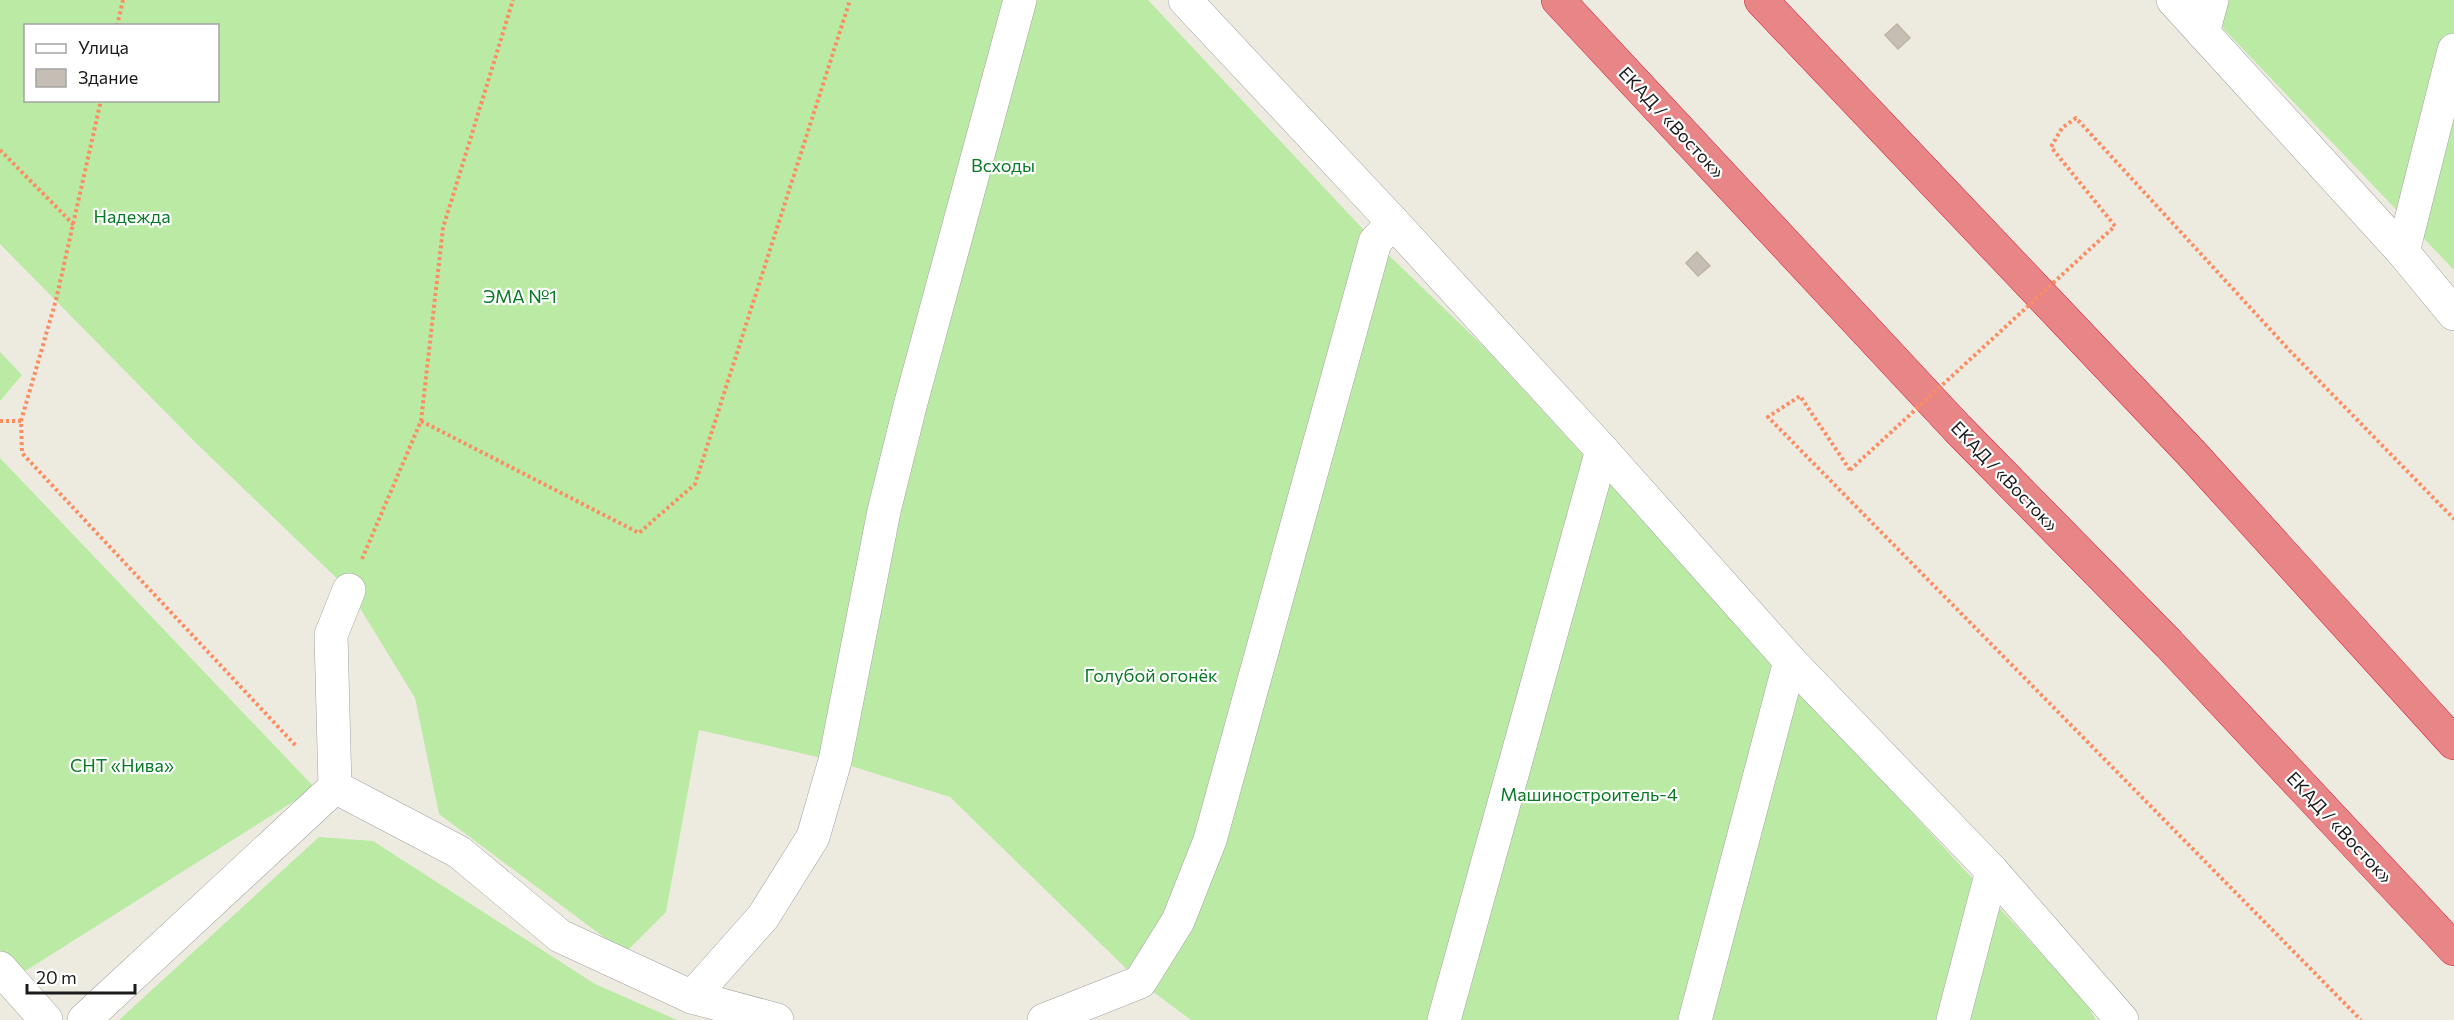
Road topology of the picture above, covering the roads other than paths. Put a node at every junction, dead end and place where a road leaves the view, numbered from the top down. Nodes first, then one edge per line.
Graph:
1 (1020, 0) edge
2 (1185, 0) edge
3 (1558, 0) edge
4 (1761, 0) edge
5 (2173, 0) edge
6 (2212, 0) edge
7 (2203, 33) junction
8 (2454, 50) edge
9 (1393, 222) junction
10 (2403, 252) junction
11 (2454, 314) edge
12 (1602, 450) junction
13 (349, 590) road end
14 (1790, 661) junction
15 (2454, 743) edge
16 (335, 787) junction
17 (1992, 871) junction
18 (2454, 949) edge
19 (0, 968) edge
20 (692, 997) junction
21 (46, 1020) edge
22 (84, 1020) edge
23 (777, 1020) edge
24 (1044, 1020) edge
25 (1444, 1020) edge
26 (1695, 1020) edge
27 (1953, 1020) edge
28 (2122, 1020) edge

1 - 20 lane
2 - 9 lane
3 - 18 highway, ЕКАД / «Восток»
4 - 15 highway
5 - 7 lane
6 - 7 lane
7 - 10 lane
8 - 10 lane
9 - 12 lane
9 - 24 lane
10 - 11 lane
12 - 14 lane
12 - 25 lane
13 - 16 lane
14 - 17 lane
14 - 26 lane
16 - 20 lane
16 - 22 lane
17 - 27 lane
17 - 28 lane
19 - 21 lane
20 - 23 lane

